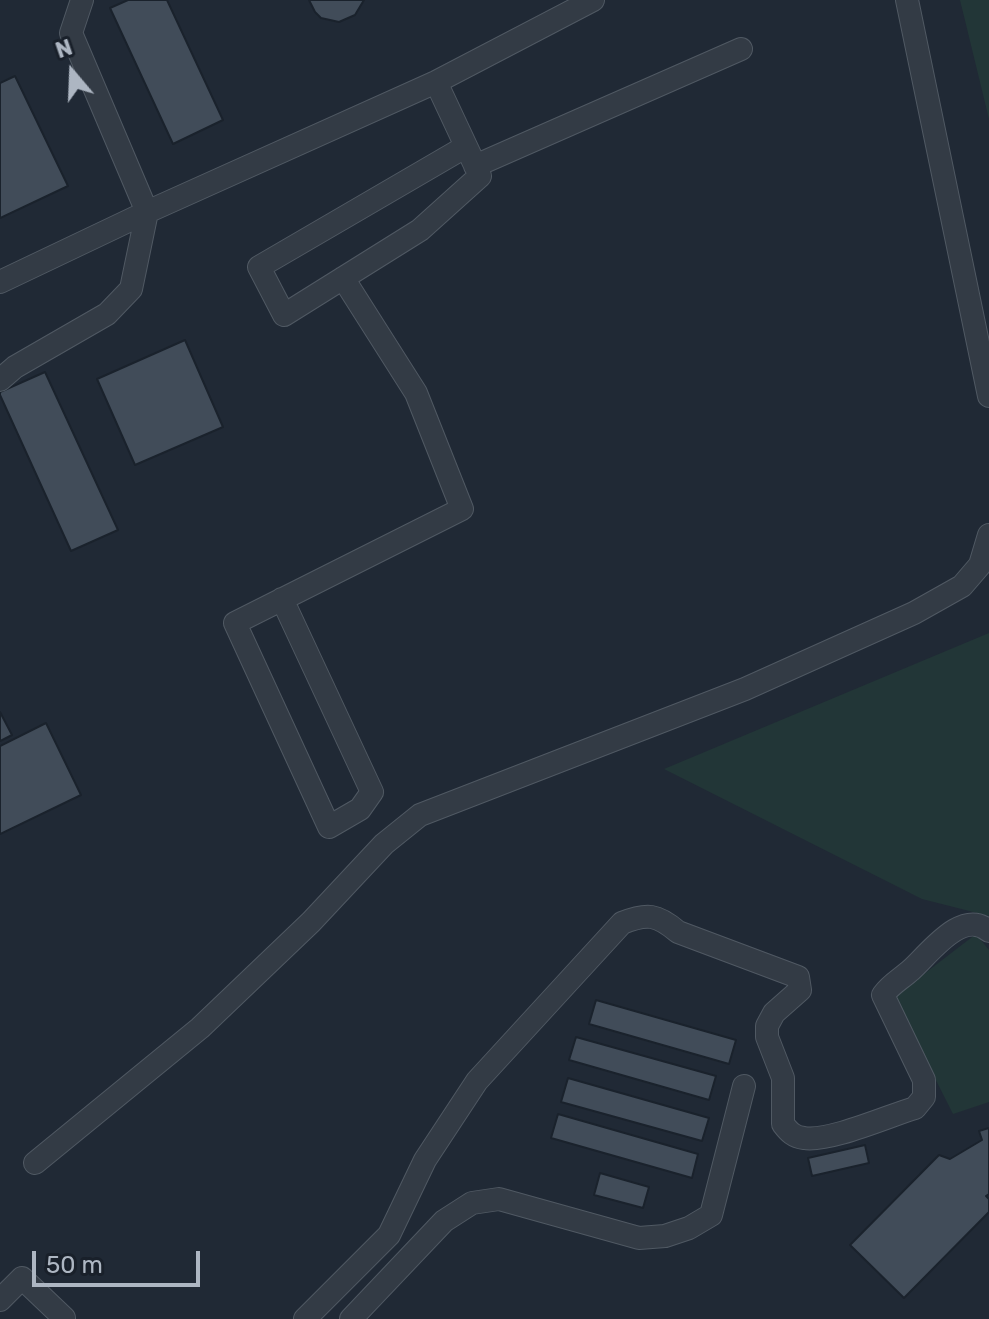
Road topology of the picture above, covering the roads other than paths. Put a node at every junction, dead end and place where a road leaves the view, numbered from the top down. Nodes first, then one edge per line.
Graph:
1 (82, 0) edge
2 (593, 0) edge
3 (907, 0) edge
4 (741, 49) dead end
5 (436, 82) junction
6 (470, 156) junction
7 (147, 212) junction
8 (343, 278) junction
9 (0, 282) edge
10 (985, 359) edge
11 (0, 380) edge
12 (989, 396) edge
13 (989, 535) edge
14 (282, 599) junction
15 (989, 931) edge
16 (744, 1086) dead end
17 (35, 1163) dead end
18 (0, 1300) edge
19 (64, 1318) edge
20 (305, 1319) edge
21 (351, 1319) edge

1 - 7 street
2 - 5 street
3 - 10 street
4 - 6 street
5 - 6 street
5 - 7 street
6 - 8 street
6 - 8 street
7 - 9 street
7 - 11 street
8 - 14 street
10 - 12 street
13 - 17 street
14 - 14 street
15 - 20 street
16 - 21 street
18 - 19 street

